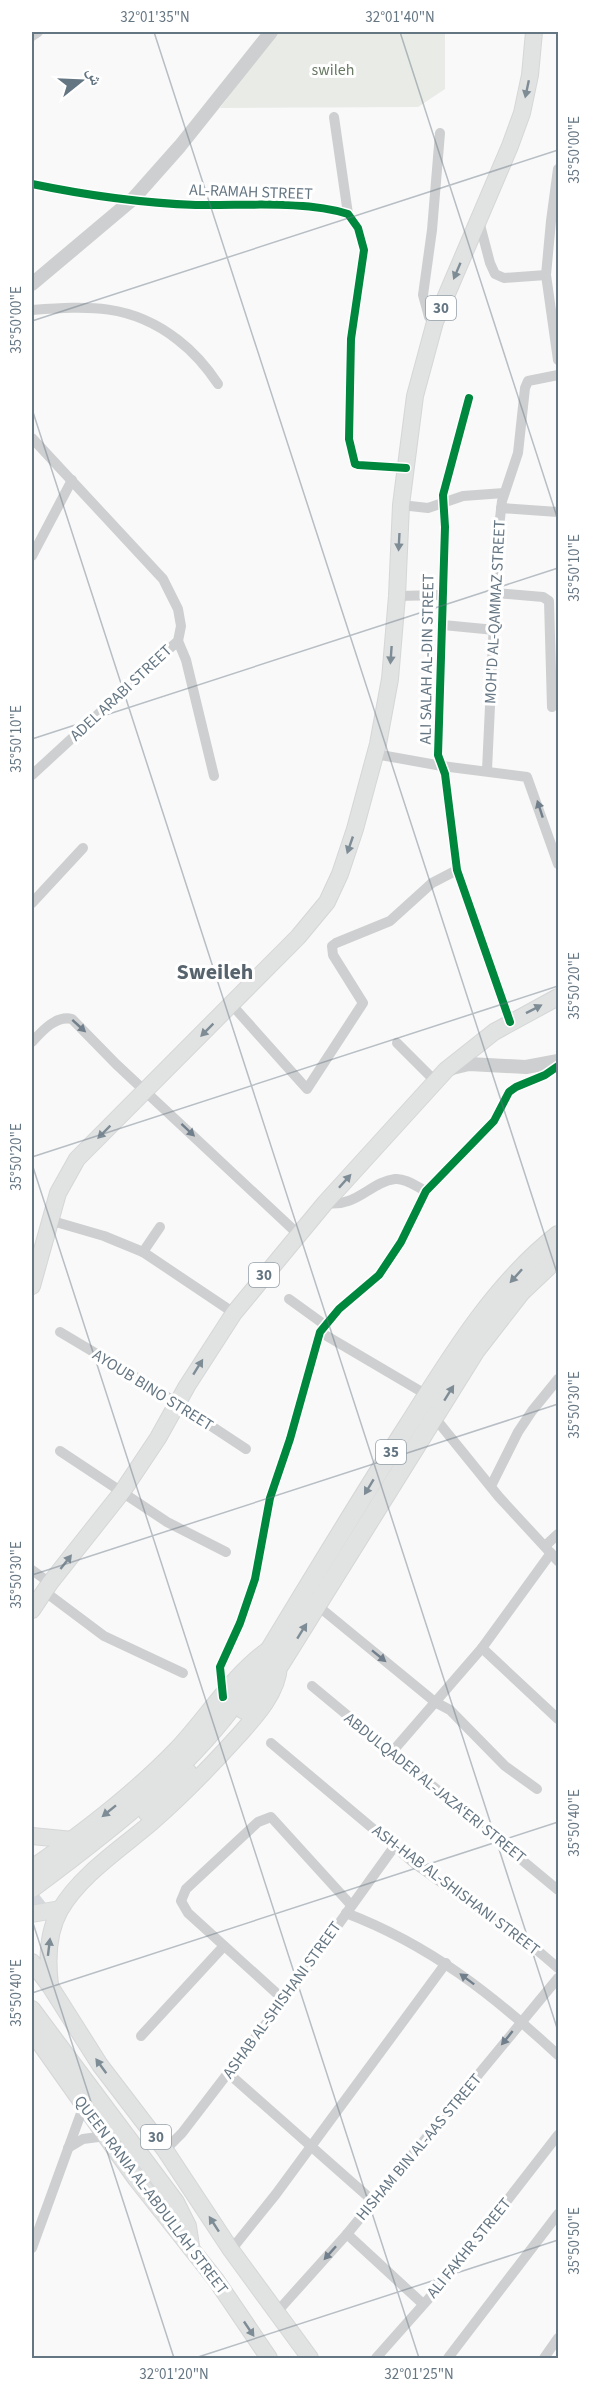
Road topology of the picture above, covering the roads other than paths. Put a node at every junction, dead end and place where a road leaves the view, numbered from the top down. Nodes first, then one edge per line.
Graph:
1 (38, 32) edge
2 (271, 32) edge
3 (534, 32) edge
4 (32, 36) edge
5 (334, 117) dead end
6 (440, 133) dead end
7 (558, 169) edge
8 (32, 185) edge
9 (133, 199) junction
10 (348, 214) junction
11 (479, 220) junction
12 (546, 275) junction
13 (32, 284) edge
14 (32, 310) edge
15 (435, 322) junction
16 (558, 360) edge
17 (558, 375) edge
18 (218, 384) dead end
19 (469, 398) dead end
20 (32, 438) edge
21 (406, 468) junction
22 (72, 480) junction
23 (504, 493) junction
24 (443, 502) junction
25 (401, 505) junction
26 (501, 508) junction
27 (558, 512) edge
28 (32, 556) edge
29 (496, 593) junction
30 (442, 594) junction
31 (397, 597) junction
32 (443, 625) junction
33 (495, 630) junction
34 (178, 641) junction
35 (552, 706) dead end
36 (375, 754) junction
37 (442, 766) junction
38 (487, 770) junction
39 (32, 775) edge
40 (214, 776) dead end
41 (83, 848) dead end
42 (556, 850) edge
43 (558, 864) edge
44 (457, 870) junction
45 (32, 903) edge
46 (558, 997) edge
47 (232, 1005) junction
48 (510, 1022) junction
49 (32, 1042) edge
50 (397, 1043) dead end
51 (478, 1043) junction
52 (558, 1061) edge
53 (494, 1064) junction
54 (558, 1066) edge
55 (440, 1075) junction
56 (145, 1090) junction
57 (426, 1191) junction
58 (325, 1203) junction
59 (50, 1220) junction
60 (160, 1227) dead end
61 (299, 1235) junction
62 (558, 1235) edge
63 (142, 1252) junction
64 (558, 1257) edge
65 (32, 1286) edge
66 (289, 1299) dead end
67 (234, 1312) junction
68 (322, 1329) junction
69 (60, 1332) dead end
70 (558, 1380) edge
71 (427, 1395) junction
72 (177, 1404) junction
73 (435, 1418) junction
74 (246, 1449) dead end
75 (60, 1451) dead end
76 (491, 1486) junction
77 (122, 1492) junction
78 (558, 1534) edge
79 (226, 1552) dead end
80 (551, 1554) edge
81 (32, 1570) edge
82 (47, 1587) junction
83 (318, 1606) junction
84 (32, 1610) edge
85 (482, 1648) junction
86 (271, 1649) junction
87 (279, 1666) junction
88 (183, 1673) dead end
89 (312, 1686) dead end
90 (223, 1697) junction
91 (435, 1702) junction
92 (558, 1719) edge
93 (271, 1743) dead end
94 (392, 1752) junction
95 (537, 1789) dead end
96 (32, 1836) edge
97 (73, 1840) junction
98 (394, 1847) junction
99 (32, 1868) edge
100 (558, 1890) edge
101 (37, 1892) edge
102 (60, 1909) junction
103 (348, 1909) junction
104 (32, 1914) tunnel mouth
105 (223, 1947) junction
106 (32, 1962) edge
107 (446, 1963) junction
108 (558, 1968) edge
109 (558, 1978) edge
110 (50, 1986) junction
111 (284, 2000) junction
112 (32, 2009) edge
113 (520, 2022) junction
114 (32, 2032) edge
115 (141, 2036) dead end
116 (558, 2055) edge
117 (228, 2073) junction
118 (84, 2104) junction
119 (558, 2135) edge
120 (106, 2136) junction
121 (311, 2146) junction
122 (68, 2148) junction
123 (165, 2150) junction
124 (373, 2201) junction
125 (558, 2214) edge
126 (347, 2234) junction
127 (190, 2246) junction
128 (32, 2248) edge
129 (231, 2250) junction
130 (423, 2304) junction
131 (276, 2313) junction
132 (558, 2338) edge
133 (547, 2357) edge
134 (269, 2358) edge
135 (310, 2358) edge
136 (376, 2358) edge
137 (448, 2358) edge

1 - 4 street
2 - 9 street
3 -> 11 main road, 30
5 - 10 street
6 - 15 street
7 - 12 street
8 - 9 street, AL-RAMAH STREET
9 - 10 street, AL-RAMAH STREET
9 - 13 street
10 - 21 street
11 - 12 street
11 -> 15 main road, 30
12 - 16 street
14 - 18 street
15 - 21 main road, 30
17 - 23 street, MOH'D AL-QAMMAZ STREET
19 - 24 street, ALI SALAH AL-DIN STREET
20 - 22 street, ADEL ARABI STREET
21 - 25 main road, 30
22 - 28 street
22 - 34 street, ADEL ARABI STREET
23 - 24 street
23 - 26 street, MOH'D AL-QAMMAZ STREET
24 - 25 street
24 - 30 street, ALI SALAH AL-DIN STREET
25 -> 31 main road, 30
26 - 27 street
26 - 29 street, MOH'D AL-QAMMAZ STREET
29 - 33 street, MOH'D AL-QAMMAZ STREET
29 - 35 street
30 - 31 street
30 - 32 street, ALI SALAH AL-DIN STREET
31 -> 36 main road, 30
32 - 33 street
32 - 37 street, ALI SALAH AL-DIN STREET
33 - 38 street, MOH'D AL-QAMMAZ STREET
34 - 39 street, ADEL ARABI STREET
34 - 40 street
36 - 37 street
36 -> 47 main road, 30
37 - 38 street
37 - 44 street, ALI SALAH AL-DIN STREET
42 -> 38 street
41 - 45 street
42 - 43 street
44 - 47 street
44 - 48 street, ALI SALAH AL-DIN STREET
48 -> 46 main road, 30
47 -> 56 main road, 30
48 - 51 main road, 30
49 -> 56 street
50 - 55 street
51 - 53 street
51 - 55 main road, 30
52 - 53 street
53 - 55 street
54 - 57 street
58 -> 55 main road, 30
56 -> 59 main road, 30
56 -> 61 street
57 - 58 street
57 - 68 street
58 - 61 main road, 30
59 - 63 street
59 - 65 main road, 30
60 - 63 street
61 - 67 main road, 30
62 -> 71 highway, 35
63 - 67 street
73 -> 64 highway, 35
66 - 68 street
72 -> 67 main road, 30
68 - 71 street
68 - 90 street
69 - 72 street, AYOUB BINO STREET
70 - 76 street
71 -> 86 highway, 35
72 - 74 street, AYOUB BINO STREET
72 - 77 main road, 30
73 - 76 street
73 - 83 highway, 35
75 - 77 street
76 - 80 street
77 - 79 street
82 -> 77 main road, 30
78 - 80 street
80 - 85 street
81 - 82 street
82 - 84 main road, 30
82 - 88 street
87 -> 83 highway, 35
83 -> 91 street
85 - 91 street
85 - 92 street
86 - 90 main road
86 - 101 highway, 35
87 - 101 highway, 35
87 - 102 main road
89 - 94 street, ABDULQADER AL-JAZA‘ERI STREET
90 -> 97 main road
91 - 94 street
91 - 95 street
93 - 98 street, ASH-HAB AL-SHISHANI STREET
94 - 100 street, ABDULQADER AL-JAZA‘ERI STREET
96 - 97 main road
97 - 99 main road
98 - 103 street, ASHAB AL-SHISHANI STREET
98 - 108 street, ASH-HAB AL-SHISHANI STREET
102 - 104 main road
110 -> 102 main road
103 - 105 street
103 - 107 street
103 - 111 street, ASHAB AL-SHISHANI STREET
105 - 111 street
105 - 115 street
106 - 110 main road, QUEEN RANIA AL-ABDULLAH STREET / 30
113 -> 107 street
107 - 121 street
109 - 113 street, HISHAM BIN AL-AAS STREET
123 -> 110 main road, QUEEN RANIA AL-ABDULLAH STREET / 30
111 - 117 street, ASHAB AL-SHISHANI STREET
112 - 127 main road
113 - 116 street
113 -> 124 street, HISHAM BIN AL-AAS STREET
114 - 118 main road, QUEEN RANIA AL-ABDULLAH STREET / 30
117 - 121 street
117 - 123 street, ASHAB AL-SHISHANI STREET
118 - 120 main road, QUEEN RANIA AL-ABDULLAH STREET / 30
118 - 122 street
119 - 130 street, ALI FAKHR STREET
120 - 122 street
120 - 127 main road, QUEEN RANIA AL-ABDULLAH STREET / 30
121 - 124 street
121 - 129 street
122 - 128 street
129 -> 123 main road, QUEEN RANIA AL-ABDULLAH STREET / 30
124 - 126 street, HISHAM BIN AL-AAS STREET
125 - 137 street
126 - 130 street
126 -> 131 street, HISHAM BIN AL-AAS STREET
127 -> 134 main road, QUEEN RANIA AL-ABDULLAH STREET / 30
129 - 131 main road, QUEEN RANIA AL-ABDULLAH STREET / 30
130 - 136 street, ALI FAKHR STREET
131 - 135 main road, QUEEN RANIA AL-ABDULLAH STREET / 30
132 - 133 street

